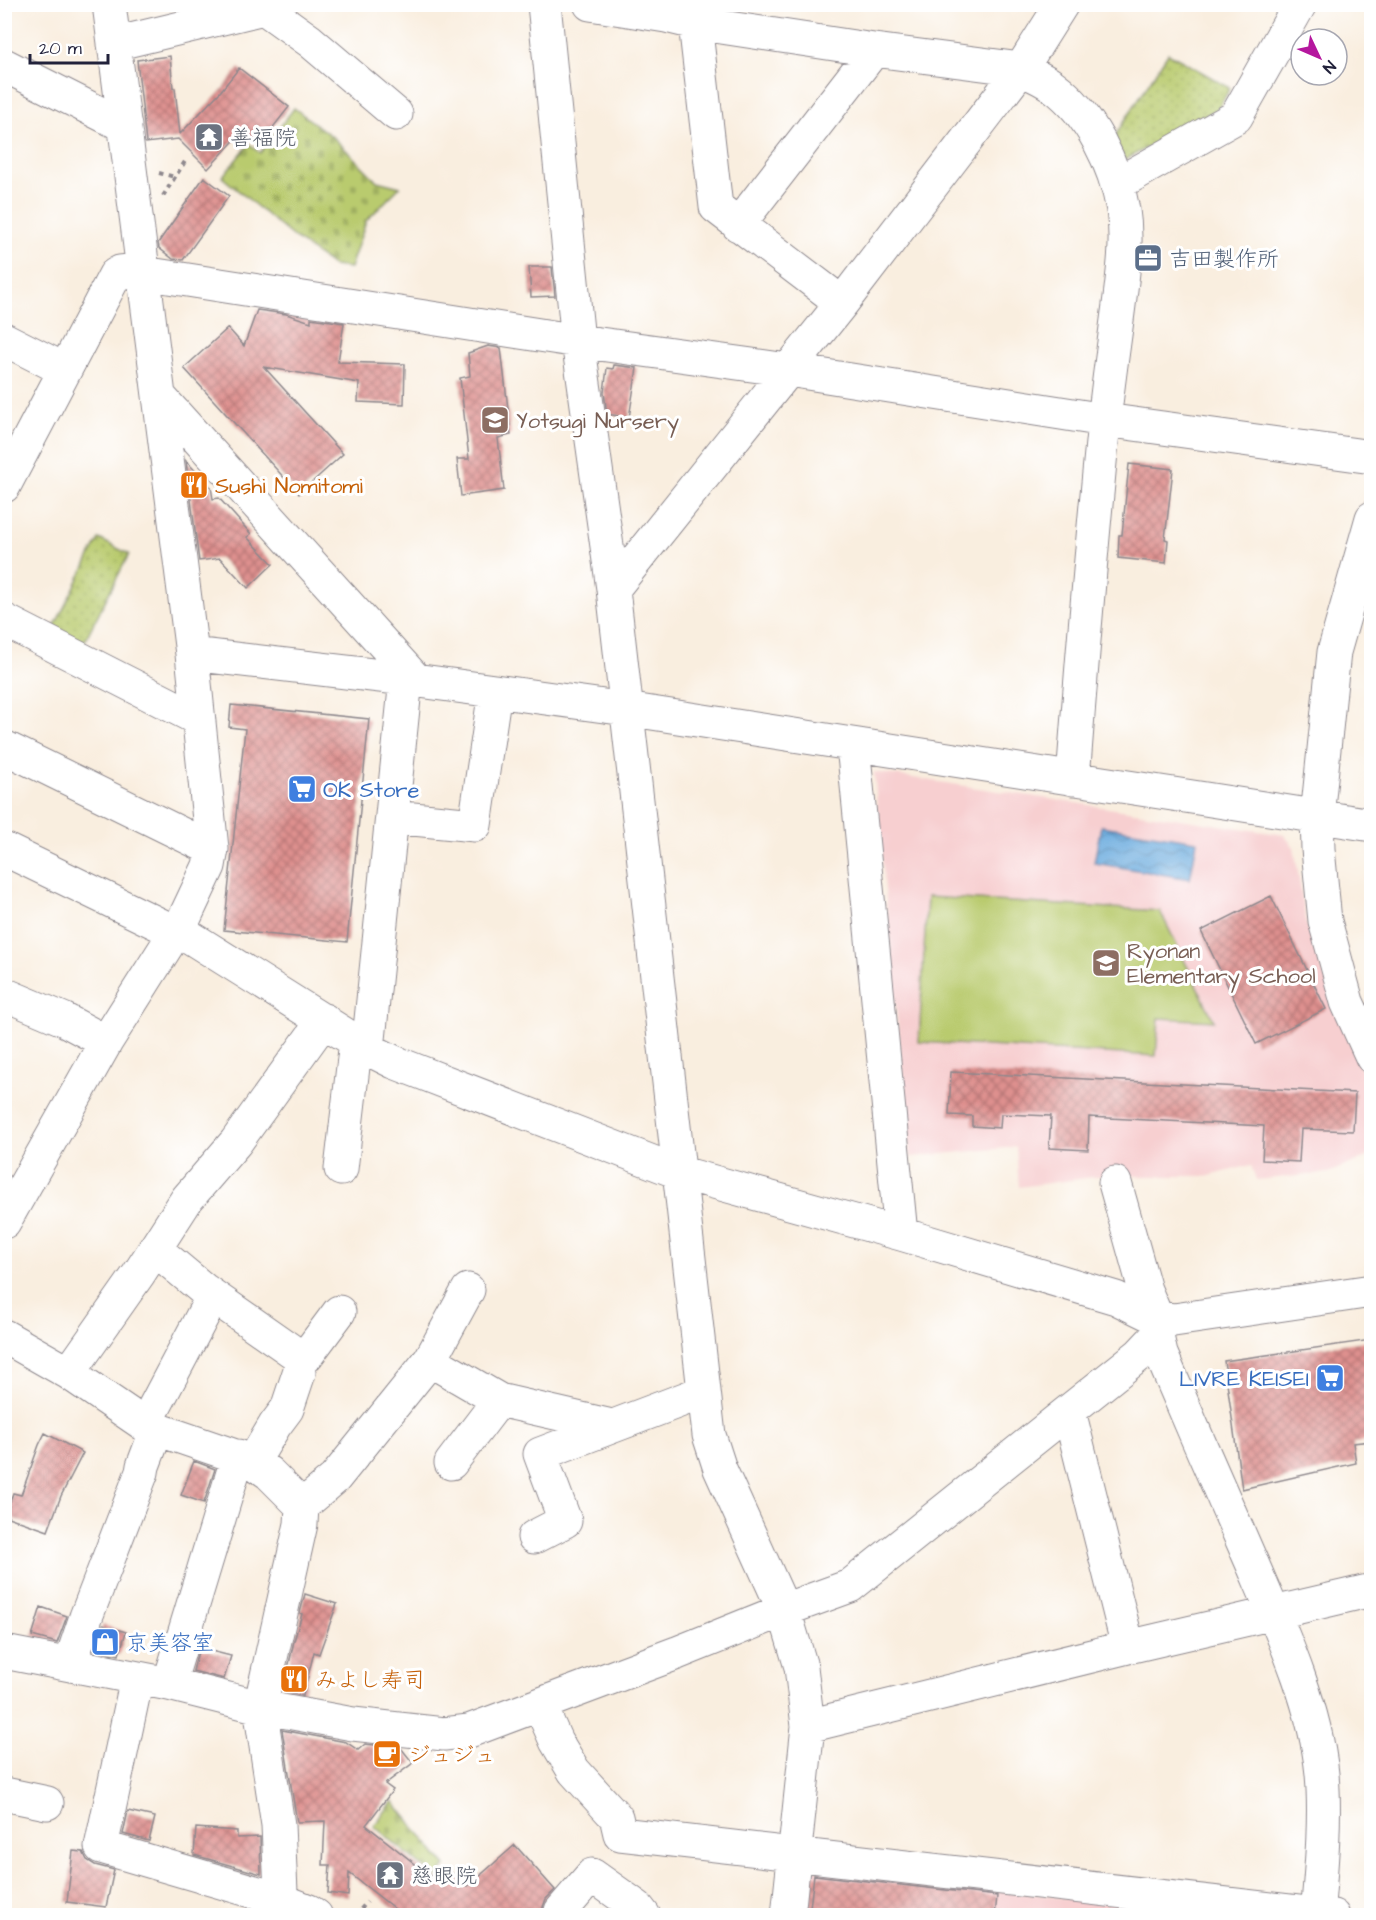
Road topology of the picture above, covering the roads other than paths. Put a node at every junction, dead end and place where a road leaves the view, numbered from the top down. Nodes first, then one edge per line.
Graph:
1 (109, 4) edge
2 (544, 4) edge
3 (590, 4) edge
4 (1062, 4) edge
5 (1300, 4) edge
6 (676, 14) edge
7 (114, 44) junction
8 (874, 50) junction
9 (4, 65) edge
10 (1021, 69) junction
11 (396, 114) dead end
12 (125, 126) junction
13 (1117, 184) junction
14 (738, 225) junction
15 (129, 274) junction
16 (842, 303) junction
17 (4, 339) edge
18 (578, 341) junction
19 (65, 370) junction
20 (788, 370) junction
21 (159, 396) junction
22 (1104, 420) junction
23 (1371, 457) edge
24 (4, 486) edge
25 (1371, 518) edge
26 (613, 589) junction
27 (4, 620) edge
28 (192, 654) junction
29 (412, 680) junction
30 (495, 691) junction
31 (626, 708) junction
32 (198, 719) junction
33 (853, 745) junction
34 (4, 747) edge
35 (1072, 779) junction
36 (392, 817) junction
37 (1317, 817) junction
38 (1371, 825) edge
39 (4, 849) edge
40 (212, 849) junction
41 (175, 932) junction
42 (4, 994) edge
43 (324, 1020) junction
44 (106, 1042) junction
45 (362, 1045) junction
46 (1371, 1057) edge
47 (341, 1169) dead end
48 (678, 1172) junction
49 (1115, 1183) dead end
50 (13, 1189) edge
51 (4, 1222) edge
52 (901, 1234) junction
53 (155, 1249) junction
54 (468, 1290) dead end
55 (1371, 1292) edge
56 (213, 1296) junction
57 (339, 1312) dead end
58 (1157, 1327) junction
59 (4, 1336) edge
60 (430, 1360) junction
61 (69, 1373) junction
62 (299, 1374) dead end
63 (703, 1392) junction
64 (499, 1400) junction
65 (1069, 1411) junction
66 (612, 1426) junction
67 (151, 1427) junction
68 (246, 1459) junction
69 (451, 1463) dead end
70 (302, 1506) junction
71 (534, 1537) dead end
72 (1371, 1590) edge
73 (784, 1610) junction
74 (1273, 1612) junction
75 (1128, 1647) junction
76 (4, 1652) edge
77 (70, 1664) junction
78 (137, 1678) junction
79 (169, 1684) junction
80 (540, 1705) junction
81 (260, 1707) junction
82 (808, 1726) junction
83 (4, 1794) edge
84 (46, 1803) dead end
85 (794, 1855) junction
86 (276, 1907) edge
87 (1322, 1915) edge
88 (316, 1916) edge
89 (560, 1916) edge
90 (644, 1916) edge
91 (788, 1916) edge

1 - 7 street
2 - 18 street
3 - 6 street
4 - 10 street
5 - 13 street
6 - 8 street
6 - 14 street
7 - 11 street
7 - 12 street
8 - 10 street
8 - 14 street
9 - 12 street
10 - 13 street
10 - 16 street
12 - 15 street
13 - 22 street
14 - 16 street
15 - 18 street
15 - 19 street
15 - 21 street
16 - 20 street
17 - 19 street
18 - 20 street
18 - 26 street
19 - 24 street
20 - 22 street
20 - 26 street
21 - 28 street
21 - 29 street
22 - 23 street
22 - 35 street
25 - 37 street
26 - 31 street
27 - 32 street
28 - 29 street
28 - 32 street
29 - 30 street
29 - 36 street
30 - 31 street
30 - 36 street
31 - 33 street
31 - 48 street
32 - 40 street
33 - 35 street
33 - 52 street
34 - 40 street
35 - 37 street
36 - 45 street
37 - 38 street
37 - 46 street
39 - 41 street
40 - 41 street
41 - 43 street
41 - 44 street
42 - 44 street
43 - 45 street
43 - 53 street
44 - 50 street
45 - 47 street
45 - 48 street
48 - 52 street
48 - 63 street
49 - 58 street
50 - 51 street
52 - 58 street
53 - 56 street
53 - 61 street
54 - 60 street
55 - 58 street
56 - 57 street
56 - 67 street
58 - 65 street
58 - 74 street
59 - 61 street
60 - 64 street
60 - 70 street
61 - 67 street
62 - 68 street
63 - 66 street
63 - 73 street
64 - 66 street
64 - 69 street
65 - 73 street
65 - 75 street
66 - 71 street
67 - 68 street
67 - 77 street
68 - 70 street
68 - 79 street
70 - 81 street
72 - 74 street
73 - 80 street
73 - 82 street
74 - 75 street
74 - 87 street
75 - 82 street
76 - 77 street
77 - 78 street
78 - 79 street
78 - 86 street
79 - 81 street
80 - 81 street
80 - 85 street
81 - 86 street
82 - 85 street
83 - 84 street
85 - 87 street
85 - 91 street
86 - 88 street
89 - 90 street

